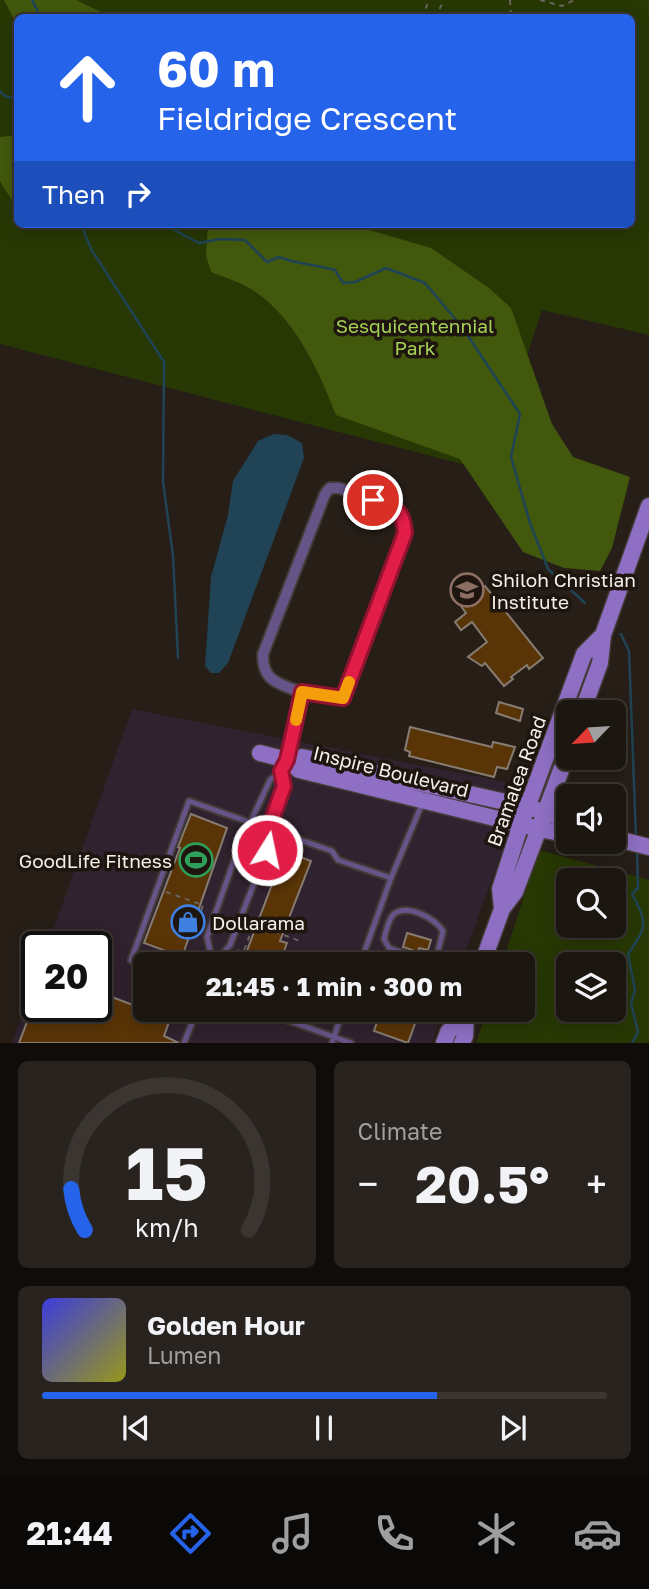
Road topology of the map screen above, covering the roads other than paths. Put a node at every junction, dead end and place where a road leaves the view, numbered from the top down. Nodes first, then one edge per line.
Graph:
1 (649, 506) edge
2 (603, 635) junction
3 (302, 692) junction
4 (586, 700) edge
5 (260, 752) dead end
6 (284, 765) junction
7 (561, 770) edge
8 (424, 801) junction
9 (528, 807) junction
10 (545, 812) junction
11 (556, 816) edge
12 (252, 822) junction
13 (521, 824) junction
14 (269, 828) junction
15 (539, 829) junction
16 (556, 832) edge
17 (626, 841) edge
18 (649, 847) edge
19 (391, 878) junction
20 (502, 909) junction
21 (134, 952) edge
22 (210, 952) edge
23 (224, 952) edge
24 (364, 952) edge
25 (486, 952) edge
26 (436, 964) edge
27 (192, 1022) edge
28 (289, 1022) edge
29 (340, 1022) edge
30 (457, 1022) edge
31 (466, 1022) edge
32 (333, 1040) edge
33 (184, 1043) edge
34 (351, 1043) edge
35 (444, 1043) edge
36 (462, 1043) edge

1 - 2 main road, Bramalea Road
2 - 4 main road, Bramalea Road
2 - 9 main road, Bramalea Road
3 - 3 street
3 - 6 street
5 - 6 main road, Inspire Boulevard
6 - 8 main road, Inspire Boulevard
6 - 9 main road, Inspire Boulevard
6 - 12 lane
6 - 14 lane
7 - 10 main road, Bramalea Road
8 - 13 main road, Inspire Boulevard
8 - 19 lane
9 - 10 main road, Inspire Boulevard
9 - 13 main road, Bramalea Road
10 - 11 main road, Inspire Boulevard
10 - 15 main road, Bramalea Road
12 - 14 lane
12 - 21 lane
12 - 22 lane
13 - 15 main road, Inspire Boulevard
13 - 20 main road, Bramalea Road
14 - 19 lane
14 - 23 lane
15 - 16 main road, Inspire Boulevard
15 - 20 main road, Bramalea Road
17 - 18 main road
19 - 24 lane
20 - 25 main road, Bramalea Road
26 - 26 lane
27 - 33 lane
28 - 32 lane
29 - 32 lane
30 - 35 main road
31 - 36 main road
32 - 34 lane

